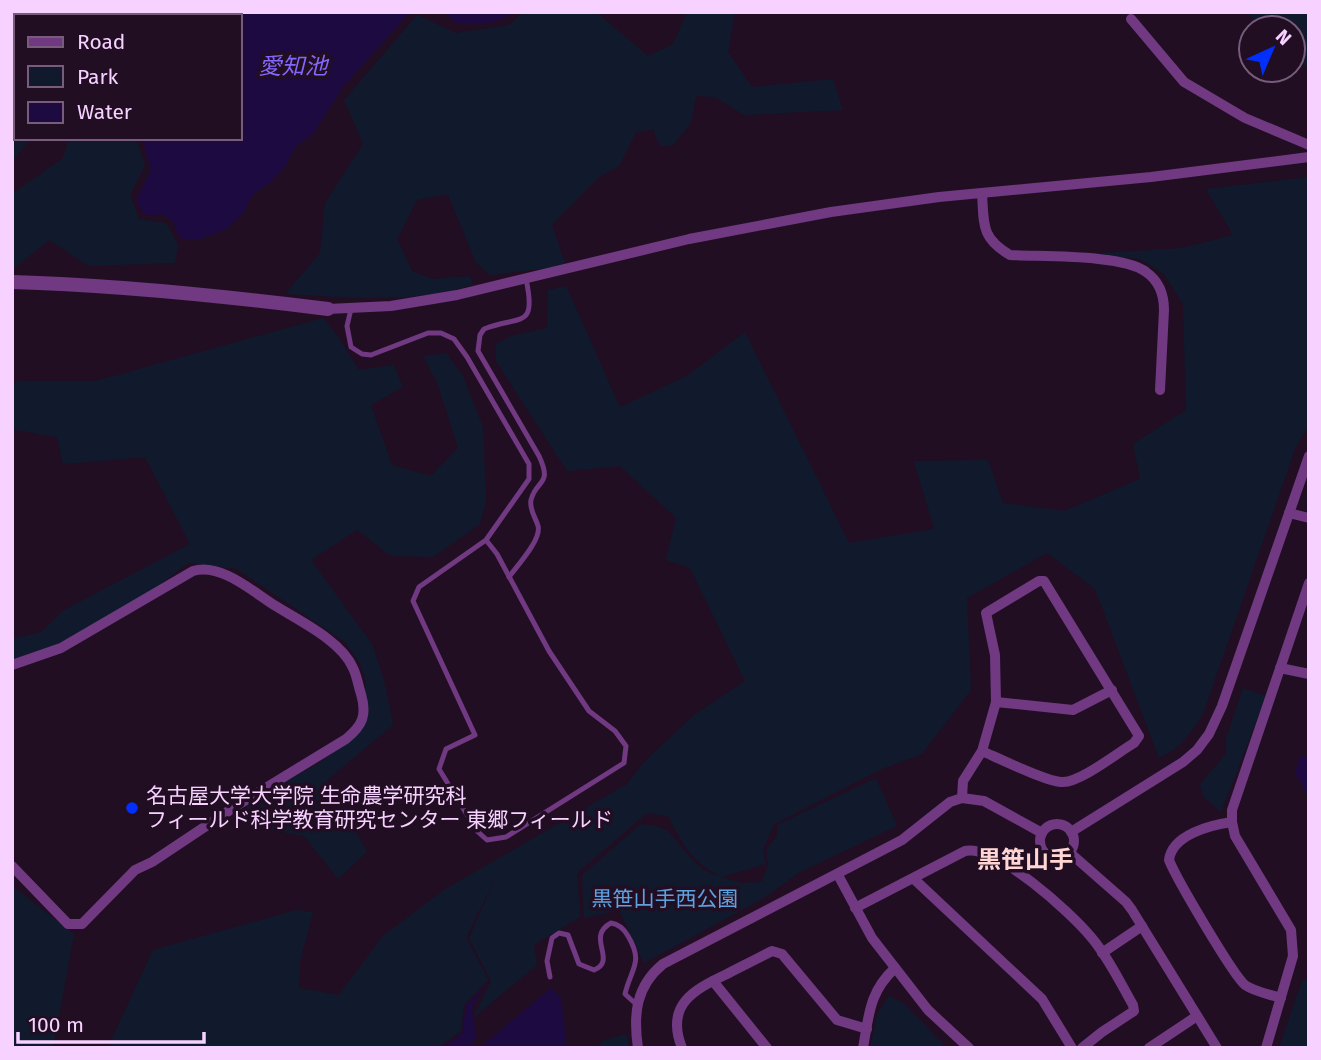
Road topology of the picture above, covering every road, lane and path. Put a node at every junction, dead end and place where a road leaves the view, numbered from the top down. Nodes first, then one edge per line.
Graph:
1 (1131, 19) dead end
2 (1309, 145) edge
3 (1309, 158) edge
4 (982, 193) junction
5 (526, 279) junction
6 (12, 282) edge
7 (351, 308) junction
8 (328, 309) joint
9 (1160, 390) dead end
10 (1309, 456) edge
11 (1289, 513) junction
12 (1309, 518) edge
13 (486, 540) junction
14 (509, 577) junction
15 (1309, 583) edge
16 (1307, 598) edge
17 (12, 665) edge
18 (1279, 668) junction
19 (1309, 674) edge
20 (1112, 690) junction
21 (996, 702) junction
22 (982, 751) junction
23 (962, 798) junction
24 (1232, 822) junction
25 (1071, 832) junction
26 (1042, 833) junction
27 (1069, 852) junction
28 (12, 866) edge
29 (838, 874) junction
30 (915, 879) junction
31 (855, 908) junction
32 (1142, 926) junction
33 (1102, 953) junction
34 (895, 968) junction
35 (550, 977) dead end
36 (713, 981) junction
37 (1281, 998) junction
38 (637, 1005) junction
39 (1197, 1016) junction
40 (867, 1029) junction
41 (638, 1048) edge
42 (682, 1048) edge
43 (767, 1048) edge
44 (863, 1048) edge
45 (969, 1048) edge
46 (1072, 1048) edge
47 (1082, 1048) edge
48 (1149, 1048) edge
49 (1217, 1048) edge
50 (1266, 1048) edge

1 - 2 street
3 - 4 street
4 - 5 street
4 - 9 street
5 - 7 street
5 - 14 lane
6 - 8 street
7 - 8 street
7 - 13 lane
10 - 11 street
11 - 12 street
11 - 25 street
13 - 14 lane
13 - 14 lane
15 - 16 street
16 - 18 street
17 - 28 street
18 - 19 street
18 - 24 street
20 - 21 street
20 - 21 street
20 - 22 street
21 - 22 street
22 - 23 street
23 - 26 street
23 - 29 street
24 - 37 street
24 - 37 street
25 - 26 street
25 - 27 street
26 - 27 street
27 - 32 street
29 - 31 street
29 - 38 street
30 - 31 street
30 - 33 street
30 - 46 street
31 - 34 street
32 - 33 street
32 - 39 street
33 - 47 street
34 - 40 street
34 - 45 street
35 - 38 lane
36 - 40 street
36 - 42 street
36 - 43 street
37 - 50 street
38 - 41 street
39 - 48 street
39 - 49 street
40 - 44 street

